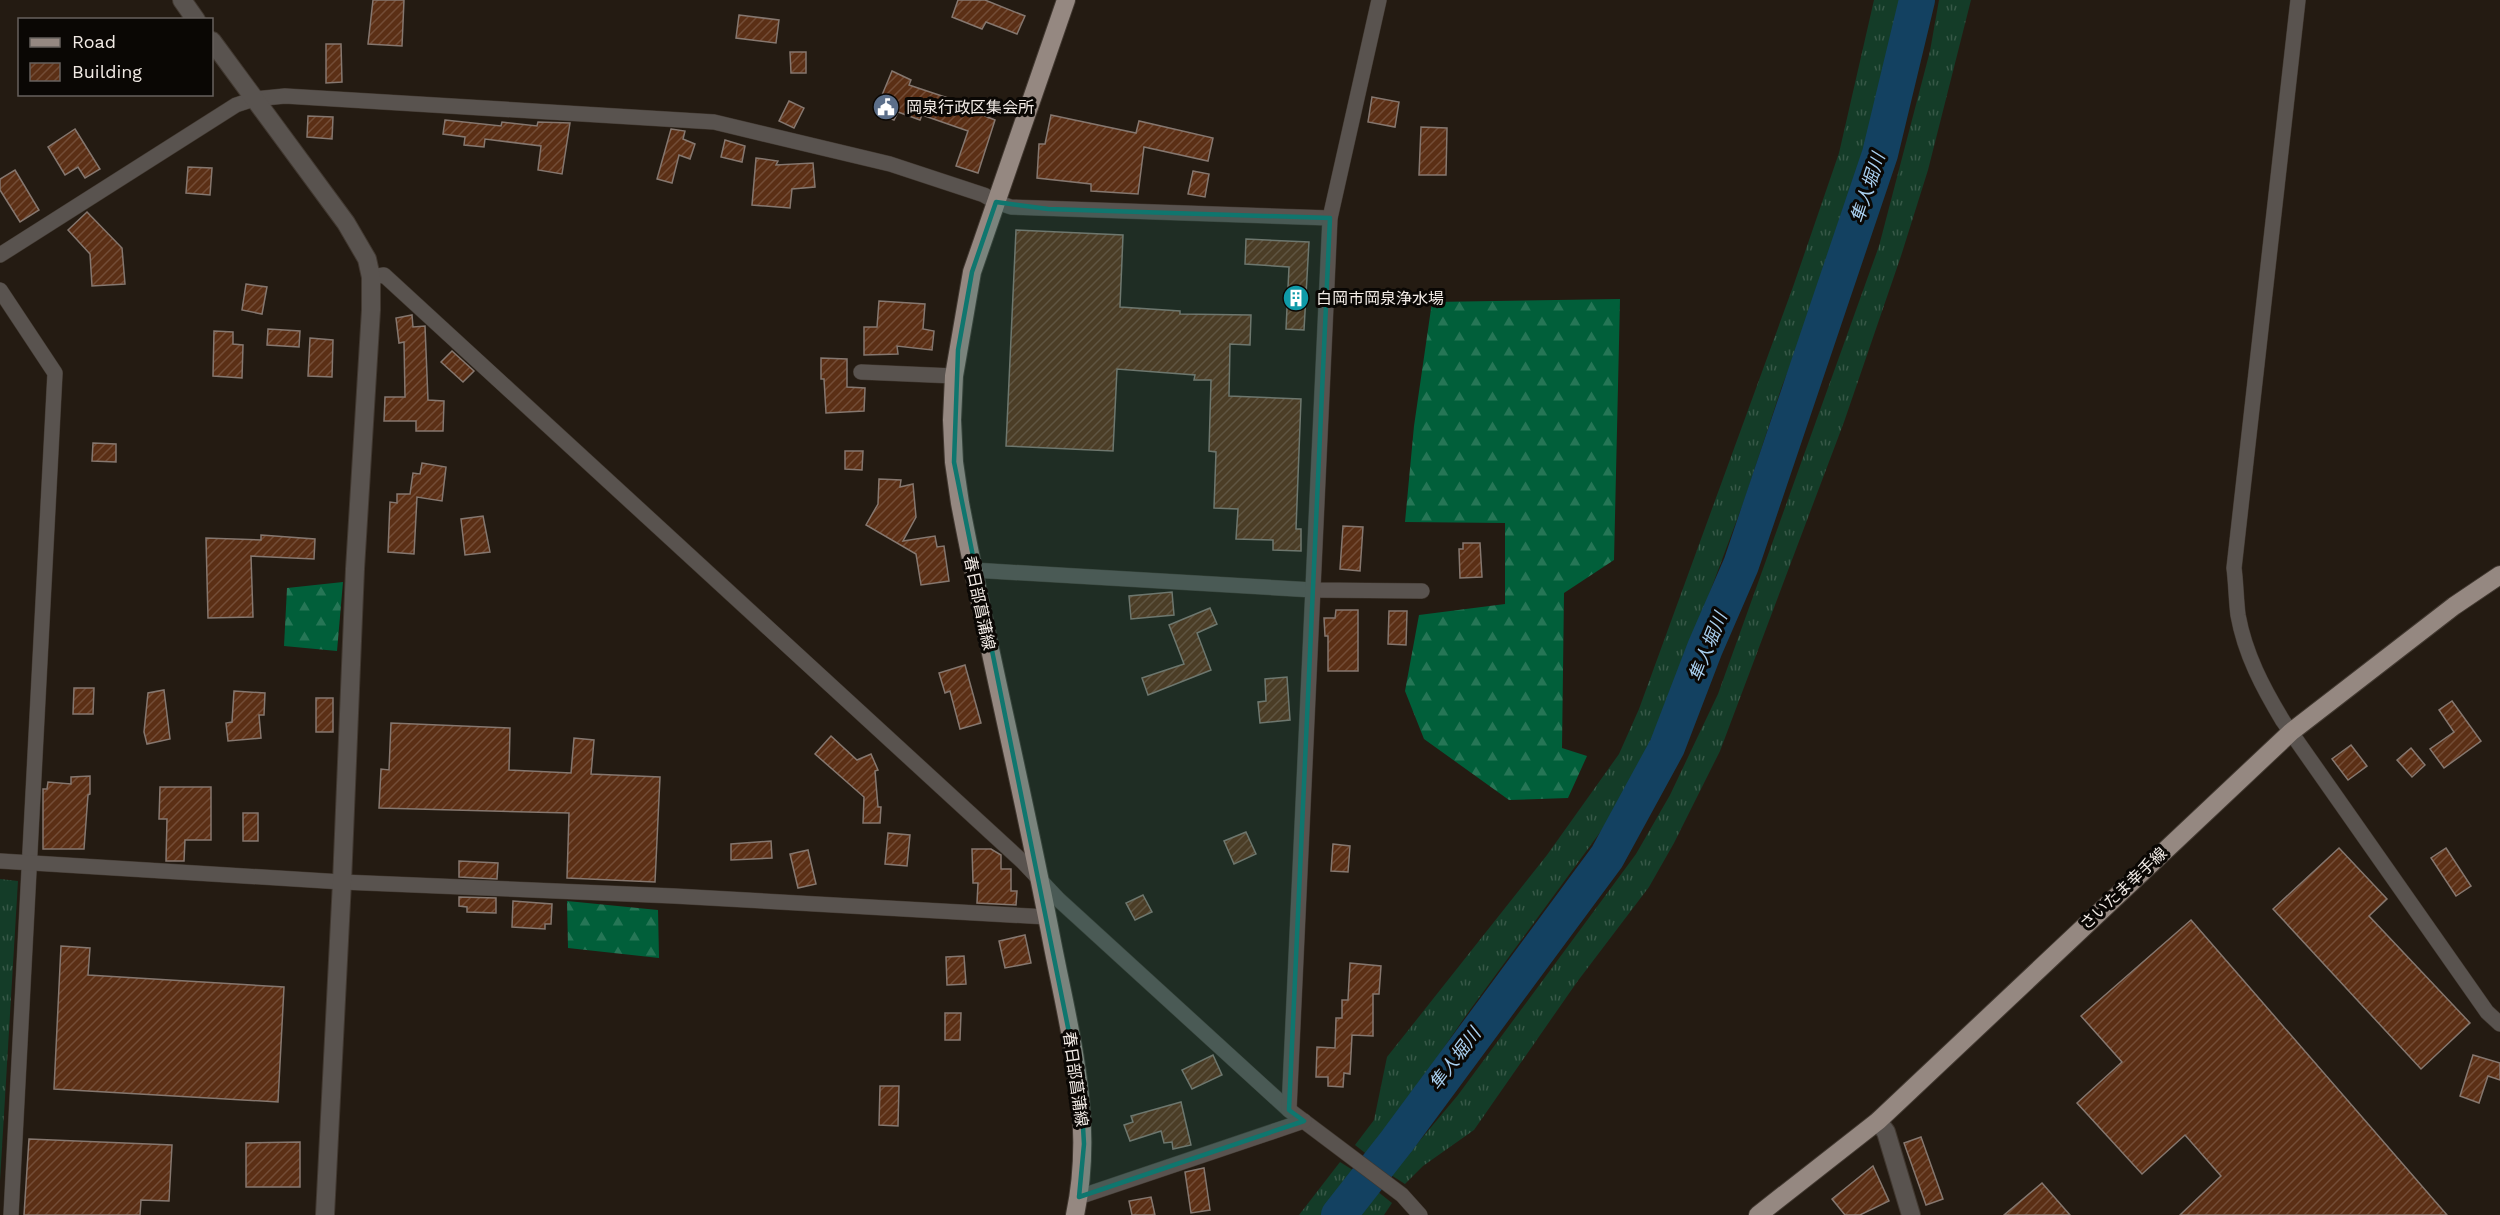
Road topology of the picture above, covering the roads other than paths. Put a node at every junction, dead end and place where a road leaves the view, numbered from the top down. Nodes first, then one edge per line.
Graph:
1 (182, 0) edge
2 (1066, 0) edge
3 (1378, 0) edge
4 (2298, 0) edge
5 (195, 18) edge
6 (213, 42) edge
7 (254, 99) junction
8 (996, 202) junction
9 (1330, 218) junction
10 (0, 255) edge
11 (371, 277) junction
12 (0, 290) edge
13 (861, 372) dead end
14 (954, 376) junction
15 (973, 570) junction
16 (2500, 575) edge
17 (1313, 590) junction
18 (1422, 591) dead end
19 (2291, 732) junction
20 (0, 861) edge
21 (30, 863) junction
22 (342, 882) junction
23 (1041, 883) junction
24 (1047, 917) junction
25 (2500, 1024) edge
26 (1289, 1110) junction
27 (1878, 1120) junction
28 (1304, 1121) junction
29 (1077, 1206) edge
30 (11, 1215) edge
31 (324, 1215) edge
32 (1420, 1215) edge
33 (1758, 1215) edge
34 (1911, 1215) edge

1 - 5 street
2 - 8 main road, 春日部菖蒲線
3 - 9 street
4 - 19 street
6 - 7 street
7 - 8 street
7 - 10 street
7 - 11 street
8 - 9 street
8 - 14 main road, 春日部菖蒲線
9 - 17 street
11 - 22 street
11 - 23 street
12 - 21 street
13 - 14 street
14 - 15 main road, 春日部菖蒲線
15 - 17 street
15 - 23 main road, 春日部菖蒲線
16 - 19 main road, さいたま幸手線
17 - 18 street
17 - 26 street
19 - 25 street
19 - 27 main road, さいたま幸手線
20 - 21 street
21 - 22 street
21 - 30 street
22 - 24 street
22 - 31 street
23 - 24 main road, 春日部菖蒲線
23 - 26 street
24 - 29 main road, 春日部菖蒲線
26 - 28 street
27 - 33 main road, さいたま幸手線
27 - 34 street
28 - 29 street
28 - 32 street

